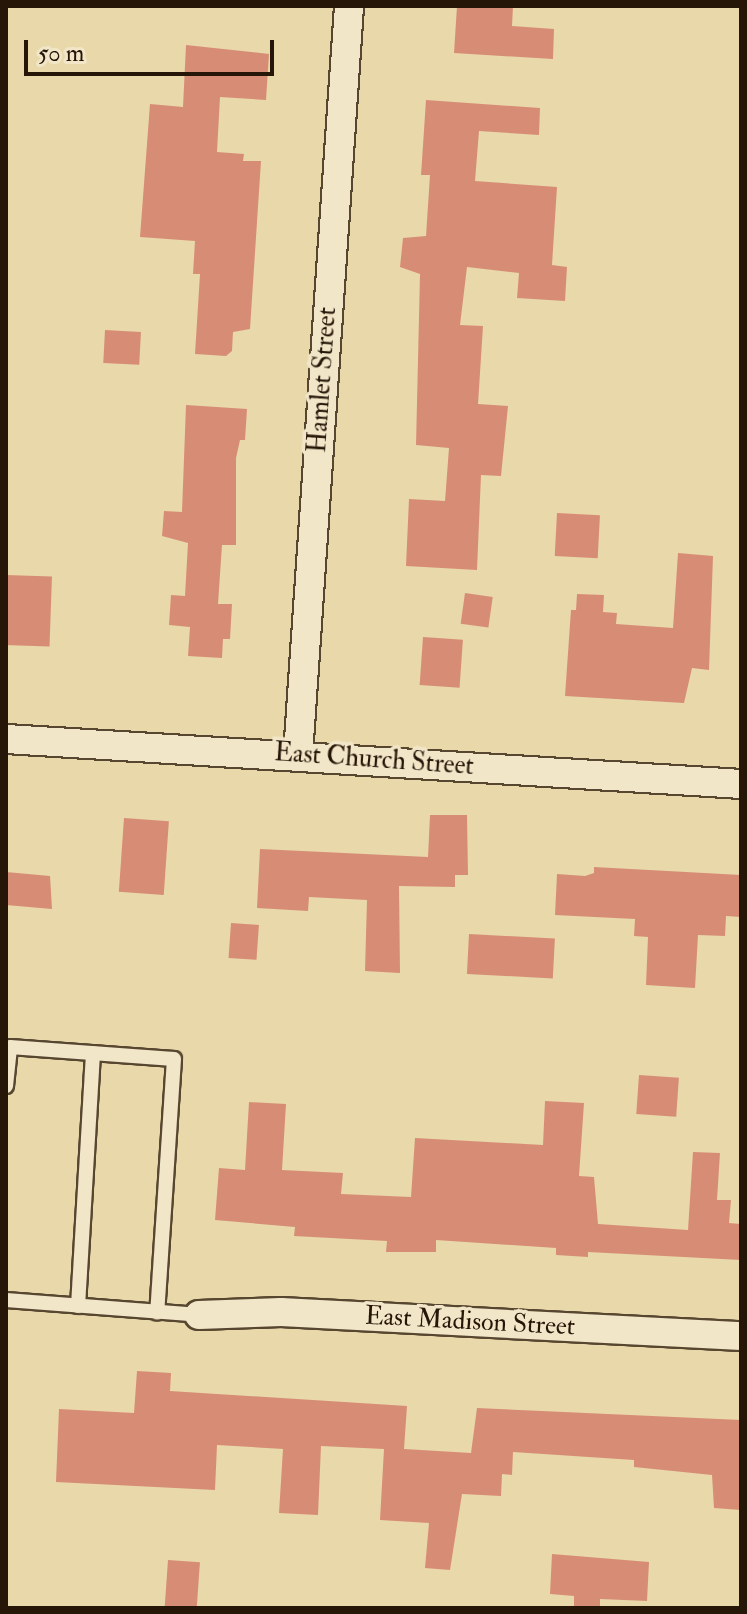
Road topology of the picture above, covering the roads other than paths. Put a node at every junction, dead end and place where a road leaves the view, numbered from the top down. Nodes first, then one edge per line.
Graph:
1 (349, 6) edge
2 (6, 739) edge
3 (298, 755) junction
4 (741, 784) edge
5 (93, 1053) junction
6 (6, 1086) edge
7 (6, 1300) edge
8 (78, 1306) junction
9 (157, 1312) junction
10 (199, 1315) joint
11 (741, 1336) edge

1 - 3 street, Hamlet Street
2 - 3 street, East Church Street
3 - 4 street, East Church Street
5 - 6 lane
5 - 8 lane
5 - 9 lane
7 - 8 lane
8 - 9 lane
9 - 10 lane
10 - 11 street, East Madison Street

